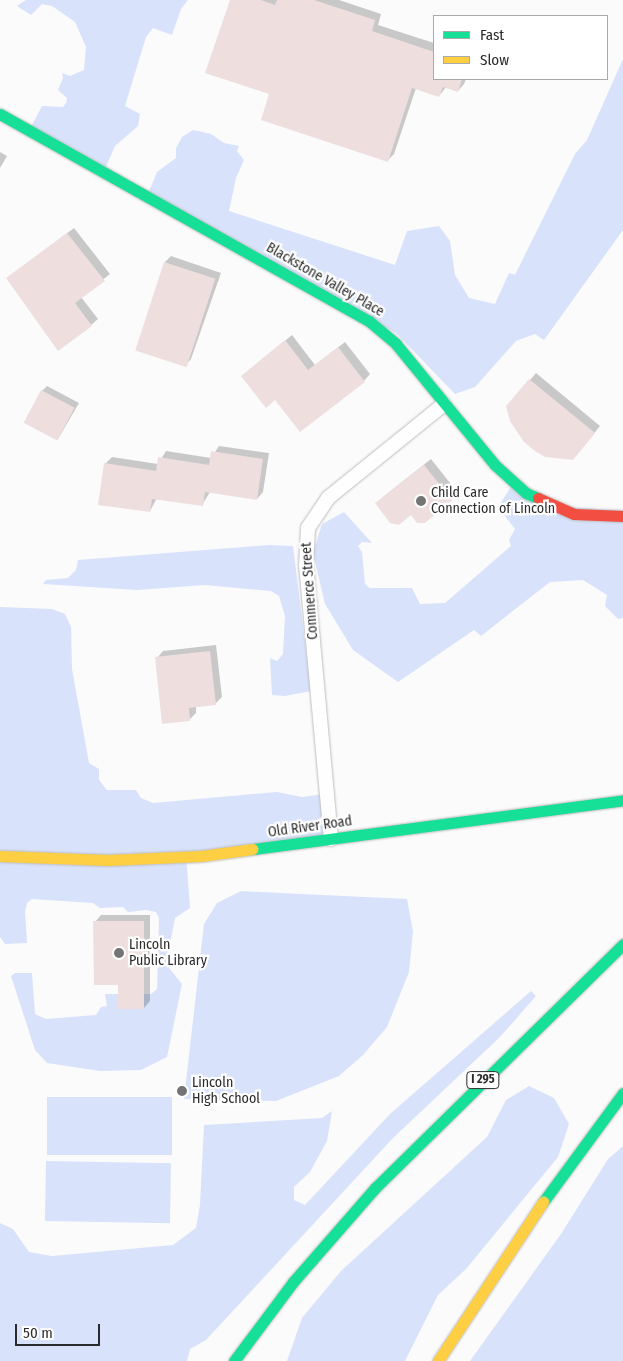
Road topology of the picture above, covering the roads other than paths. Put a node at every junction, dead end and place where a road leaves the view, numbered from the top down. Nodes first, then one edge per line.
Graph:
1 (0, 114) edge
2 (444, 404) junction
3 (623, 516) edge
4 (623, 800) edge
5 (331, 839) junction
6 (0, 856) edge
7 (623, 944) edge
8 (623, 1093) edge
9 (347, 1219) junction
10 (258, 1308) dead end
11 (234, 1361) edge
12 (438, 1361) edge

1 - 2 main road, Blackstone Valley Place
2 - 3 main road, Blackstone Valley Place
2 - 5 street, Commerce Street
4 - 5 main road, Old River Road
5 - 6 main road, Old River Road
7 - 9 main road, I 295
8 - 12 main road
9 - 10 main road
9 - 11 main road, I 295

